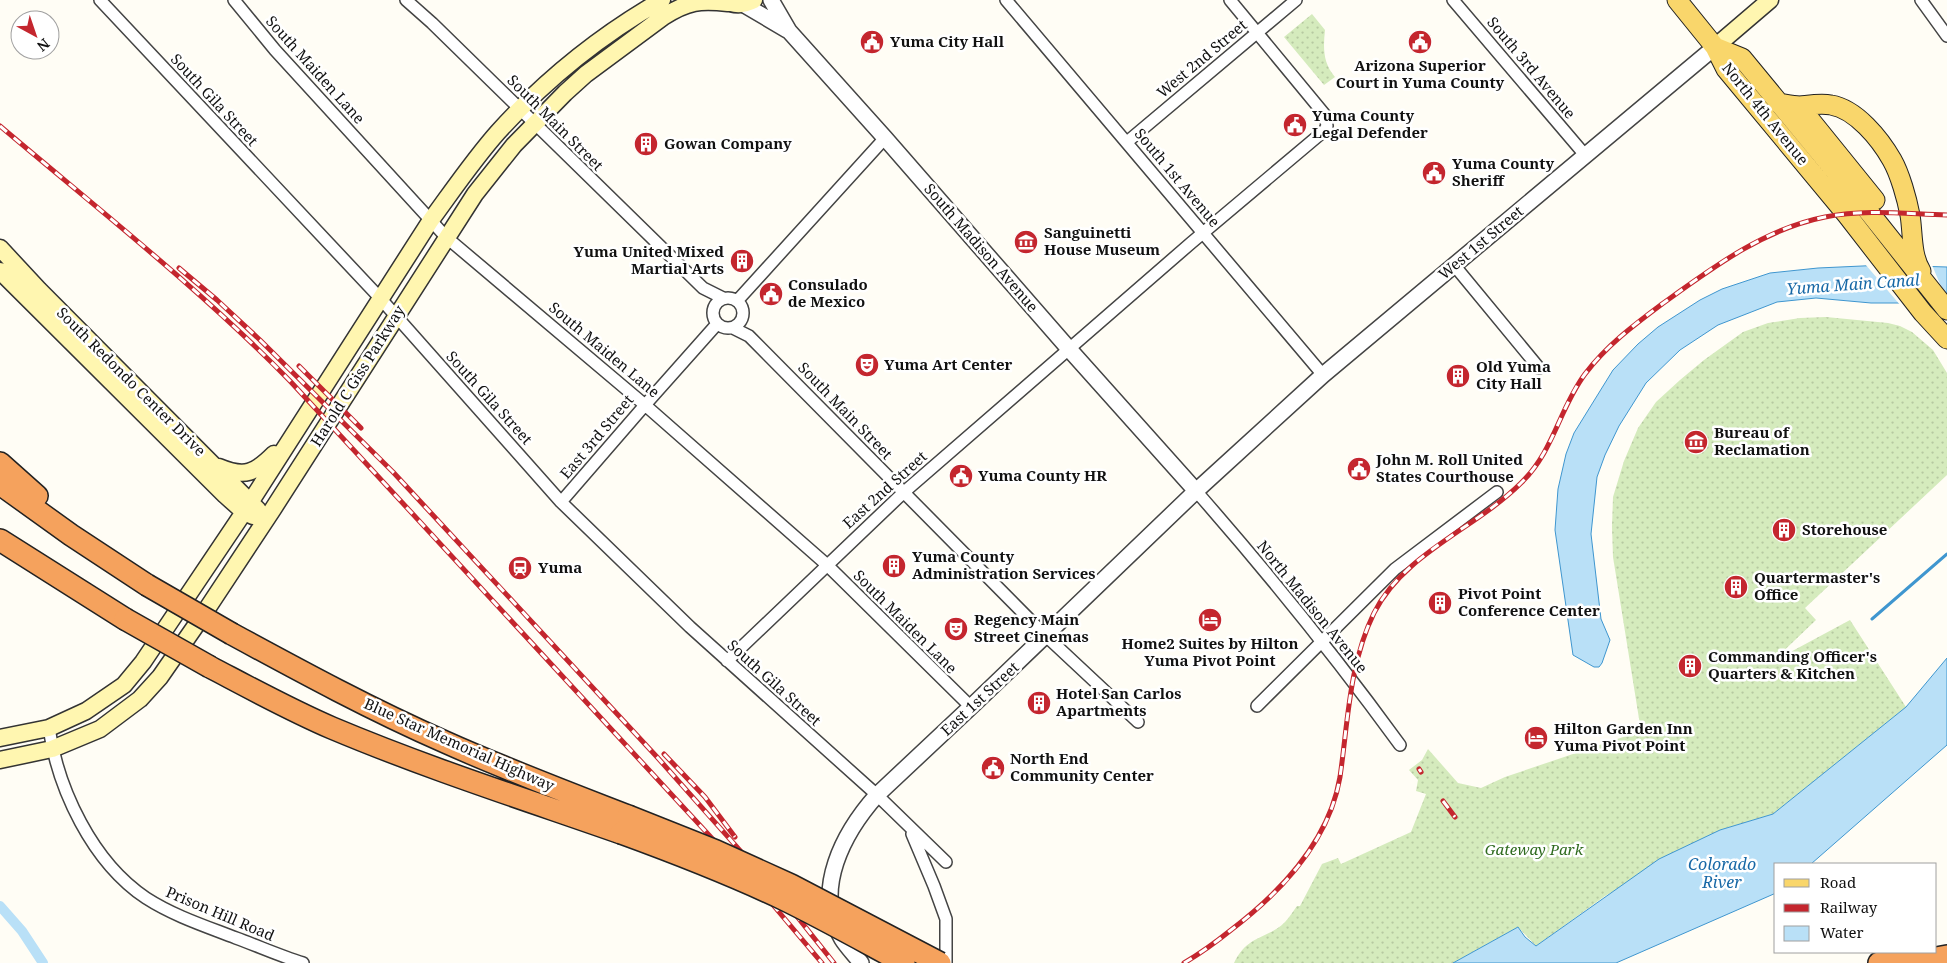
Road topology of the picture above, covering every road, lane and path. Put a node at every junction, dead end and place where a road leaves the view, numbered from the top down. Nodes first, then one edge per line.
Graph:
1 (100, 0) edge
2 (234, 0) edge
3 (406, 0) edge
4 (662, 0) edge
5 (771, 0) edge
6 (1006, 0) edge
7 (1230, 0) edge
8 (1296, 0) edge
9 (1453, 0) edge
10 (1678, 0) edge
11 (1770, 0) edge
12 (1921, 0) edge
13 (737, 2) edge
14 (789, 31) junction
15 (1257, 33) junction
16 (1947, 36) edge
17 (1715, 47) junction
18 (1778, 102) junction
19 (1799, 106) junction
20 (520, 109) junction
21 (534, 123) junction
22 (885, 138) junction
23 (1127, 142) junction
24 (1585, 155) junction
25 (431, 220) junction
26 (1203, 233) junction
27 (446, 237) junction
28 (0, 248) edge
29 (1914, 260) junction
30 (1454, 265) junction
31 (0, 270) edge
32 (703, 288) junction
33 (380, 298) junction
34 (723, 298) junction
35 (737, 301) junction
36 (713, 308) junction
37 (1946, 309) edge
38 (396, 316) junction
39 (743, 316) junction
40 (717, 324) junction
41 (733, 328) junction
42 (749, 336) junction
43 (1947, 339) edge
44 (1069, 349) junction
45 (1539, 368) dead end
46 (1323, 376) junction
47 (644, 405) junction
48 (290, 439) junction
49 (0, 463) edge
50 (214, 465) junction
51 (0, 484) edge
52 (1196, 491) junction
53 (1497, 492) dead end
54 (903, 493) junction
55 (225, 495) junction
56 (561, 502) junction
57 (257, 510) junction
58 (227, 538) junction
59 (0, 540) edge
60 (0, 552) edge
61 (114, 564) junction
62 (826, 564) junction
63 (82, 593) junction
64 (1046, 636) junction
65 (1323, 641) junction
66 (727, 660) junction
67 (1257, 706) dead end
68 (971, 707) junction
69 (1138, 722) dead end
70 (49, 728) junction
71 (0, 738) edge
72 (1400, 744) dead end
73 (52, 748) junction
74 (0, 760) edge
75 (877, 795) junction
76 (624, 824) junction
77 (908, 826) junction
78 (946, 862) dead end
79 (1919, 953) edge
80 (1947, 956) edge
81 (303, 963) edge
82 (861, 963) edge
83 (904, 963) edge
84 (940, 963) edge
85 (946, 963) edge
86 (1879, 963) edge
87 (1909, 963) edge

1 - 33 street, South Gila Street
2 - 25 street, South Maiden Lane
3 - 20 street, South Main Street
4 - 20 main road, Harold C Giss Parkway
5 - 14 street, South Madison Avenue
6 - 23 street, South 1st Avenue
7 - 15 street
8 - 15 street, West 2nd Street
9 - 24 street, South 3rd Avenue
10 - 17 main road
11 - 17 main road, West 1st Street
12 - 16 street
13 - 14 street
13 - 21 main road, Harold C Giss Parkway
14 - 22 street, South Madison Avenue
15 - 23 street, West 2nd Street
15 - 26 street
17 - 18 main road, North 4th Avenue
17 - 24 street, West 1st Street
17 - 43 main road, North 4th Avenue
18 - 19 main road
18 - 29 main road, North 4th Avenue
19 - 29 main road
19 - 29 main road
20 - 21 street, South Main Street
20 - 25 main road, Harold C Giss Parkway
21 - 27 main road, Harold C Giss Parkway
21 - 32 street, South Main Street
22 - 35 street
22 - 44 street, South Madison Avenue
23 - 26 street, South 1st Avenue
24 - 30 street, West 1st Street
25 - 27 street, South Maiden Lane
25 - 33 main road, Harold C Giss Parkway
26 - 44 street
26 - 46 street, South 1st Avenue
27 - 38 main road, Harold C Giss Parkway
27 - 47 street, South Maiden Lane
28 - 50 main road, South Redondo Center Drive
29 - 37 main road, North 4th Avenue
30 - 45 street
30 - 46 street, West 1st Street
31 - 55 main road, South Redondo Center Drive
32 - 34 street, South Main Street
32 - 36 street, South Main Street
33 - 38 street, South Gila Street
33 - 48 main road, Harold C Giss Parkway
34 - 35 street
34 - 36 street
35 - 39 street
36 - 40 street
38 - 56 street, South Gila Street
38 - 57 main road, Harold C Giss Parkway
39 - 41 street
39 - 42 street, South Main Street
40 - 41 street
40 - 47 street, East 3rd Street
41 - 42 street, South Main Street
42 - 54 street, South Main Street
44 - 52 street, South Madison Avenue
44 - 54 street, East 2nd Street
46 - 52 street, West 1st Street
47 - 56 street, East 3rd Street
47 - 62 street, South Maiden Lane
48 - 50 main road
48 - 57 main road, Harold C Giss Parkway
49 - 61 highway
50 - 57 main road, South Redondo Center Drive
51 - 61 highway, Blue Star Memorial Highway
52 - 64 street, East 1st Street
52 - 65 street, North Madison Avenue
53 - 65 street
54 - 62 street, East 2nd Street
54 - 64 street, South Main Street
55 - 57 main road, South Redondo Center Drive
55 - 58 main road
56 - 66 street, South Gila Street
57 - 58 main road, Harold C Giss Parkway
57 - 73 main road, Harold C Giss Parkway
58 - 70 main road, Harold C Giss Parkway
59 - 63 highway, Blue Star Memorial Highway
60 - 63 highway
61 - 76 highway, Blue Star Memorial Highway, bridge
62 - 66 street, East 2nd Street
62 - 68 street, South Maiden Lane
63 - 76 highway, Blue Star Memorial Highway, bridge
64 - 68 street, East 1st Street
64 - 69 street, South Main Street
65 - 67 street
65 - 72 street, North Madison Avenue
66 - 75 street, South Gila Street
68 - 75 street, East 1st Street
70 - 71 main road, Harold C Giss Parkway
70 - 73 street, Prison Hill Road
73 - 74 main road, Harold C Giss Parkway
73 - 81 street, Prison Hill Road
75 - 77 street, South Gila Street
75 - 82 street, East 1st Street
76 - 83 highway, Blue Star Memorial Highway, bridge
76 - 84 highway, Blue Star Memorial Highway, bridge
77 - 78 street, South Gila Street
77 - 85 street
79 - 86 highway
80 - 87 highway

